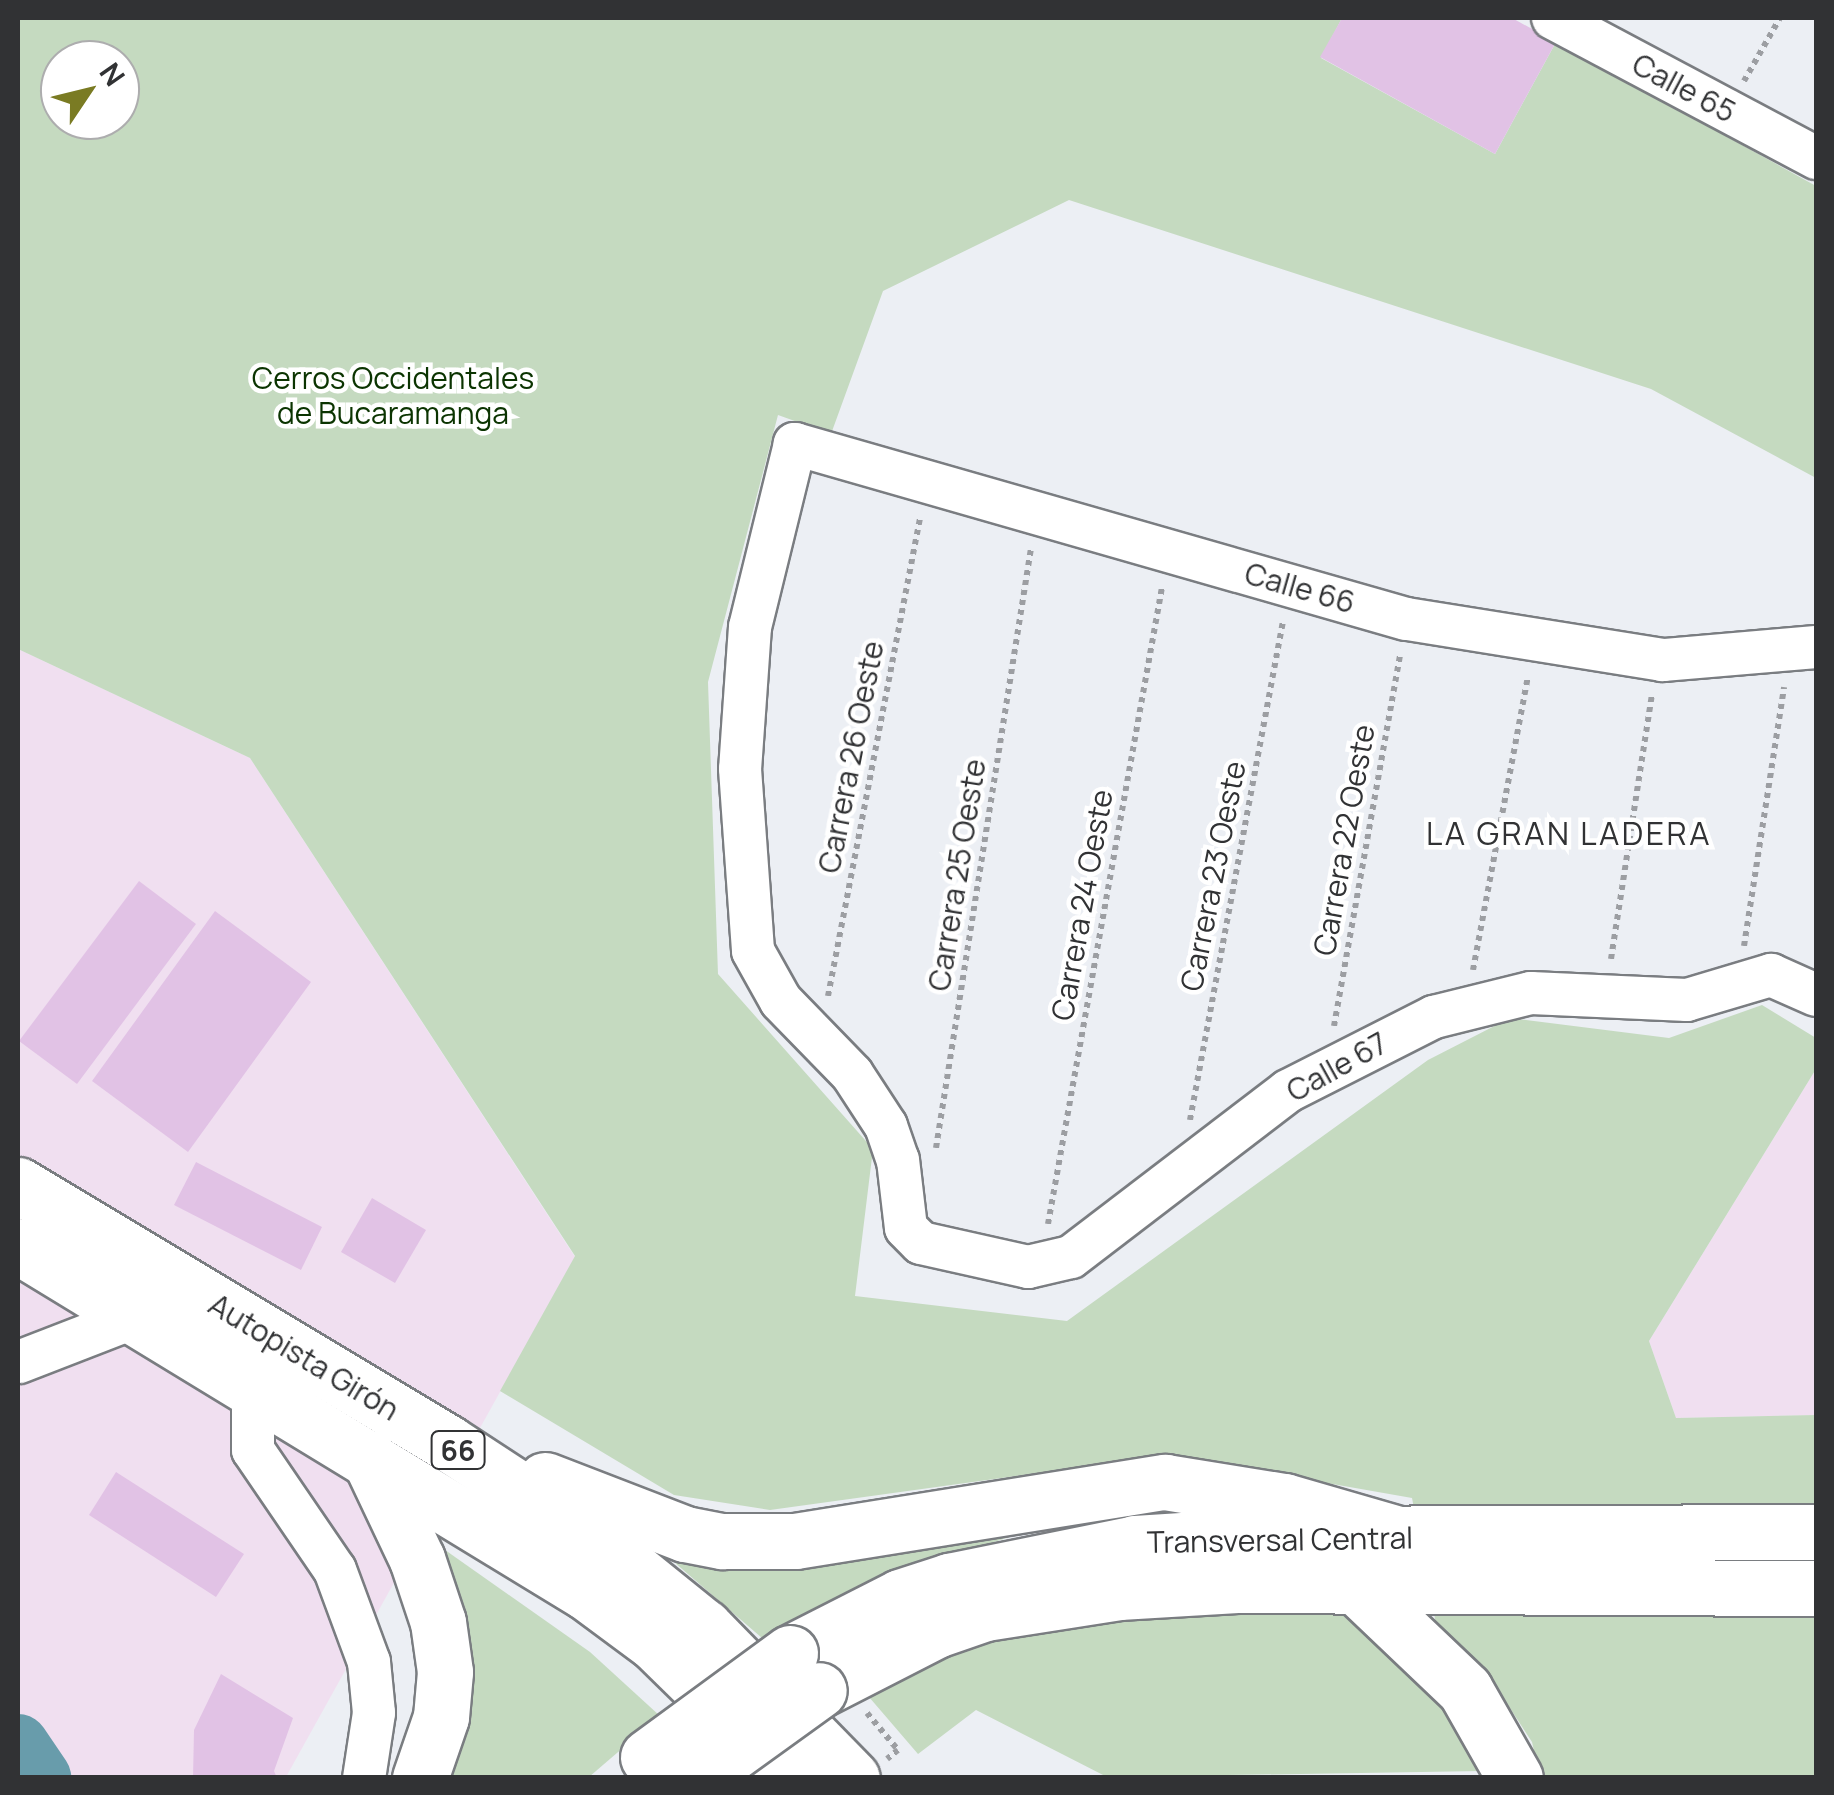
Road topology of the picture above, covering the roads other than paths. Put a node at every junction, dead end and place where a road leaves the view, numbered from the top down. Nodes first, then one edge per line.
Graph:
1 (1552, 18) edge
2 (1816, 158) edge
3 (1803, 649) edge
4 (1816, 995) edge
5 (18, 1184) edge
6 (18, 1246) edge
7 (1040, 1267) joint
8 (135, 1317) junction
9 (19, 1362) edge
10 (252, 1388) junction
11 (448, 1443) junction
12 (369, 1458) junction
13 (1816, 1532) edge
14 (1405, 1536) junction
15 (1357, 1586) junction
16 (1816, 1588) edge
17 (822, 1681) junction
18 (657, 1771) edge
19 (865, 1772) edge
20 (364, 1778) edge
21 (420, 1778) edge
22 (792, 1778) edge
23 (1515, 1778) edge

1 - 2 street, Calle 65
3 - 7 street, Calle 66
4 - 7 street, Calle 67
5 - 11 main road, Autopista Girón / 66
6 - 8 main road, Autopista Girón / 66
8 - 9 street
8 - 10 main road, Autopista Girón / 66
10 - 12 main road, Autopista Girón / 66
10 - 20 street
11 - 14 main road
11 - 19 main road, Autopista Girón / 66
12 - 21 main road
12 - 22 main road, Autopista Girón / 66
13 - 14 main road, Transversal Central
14 - 17 main road, Transversal Central
15 - 16 main road, Transversal Central
15 - 17 main road, Transversal Central
15 - 23 main road
17 - 18 main road, Transversal Central, bridge

